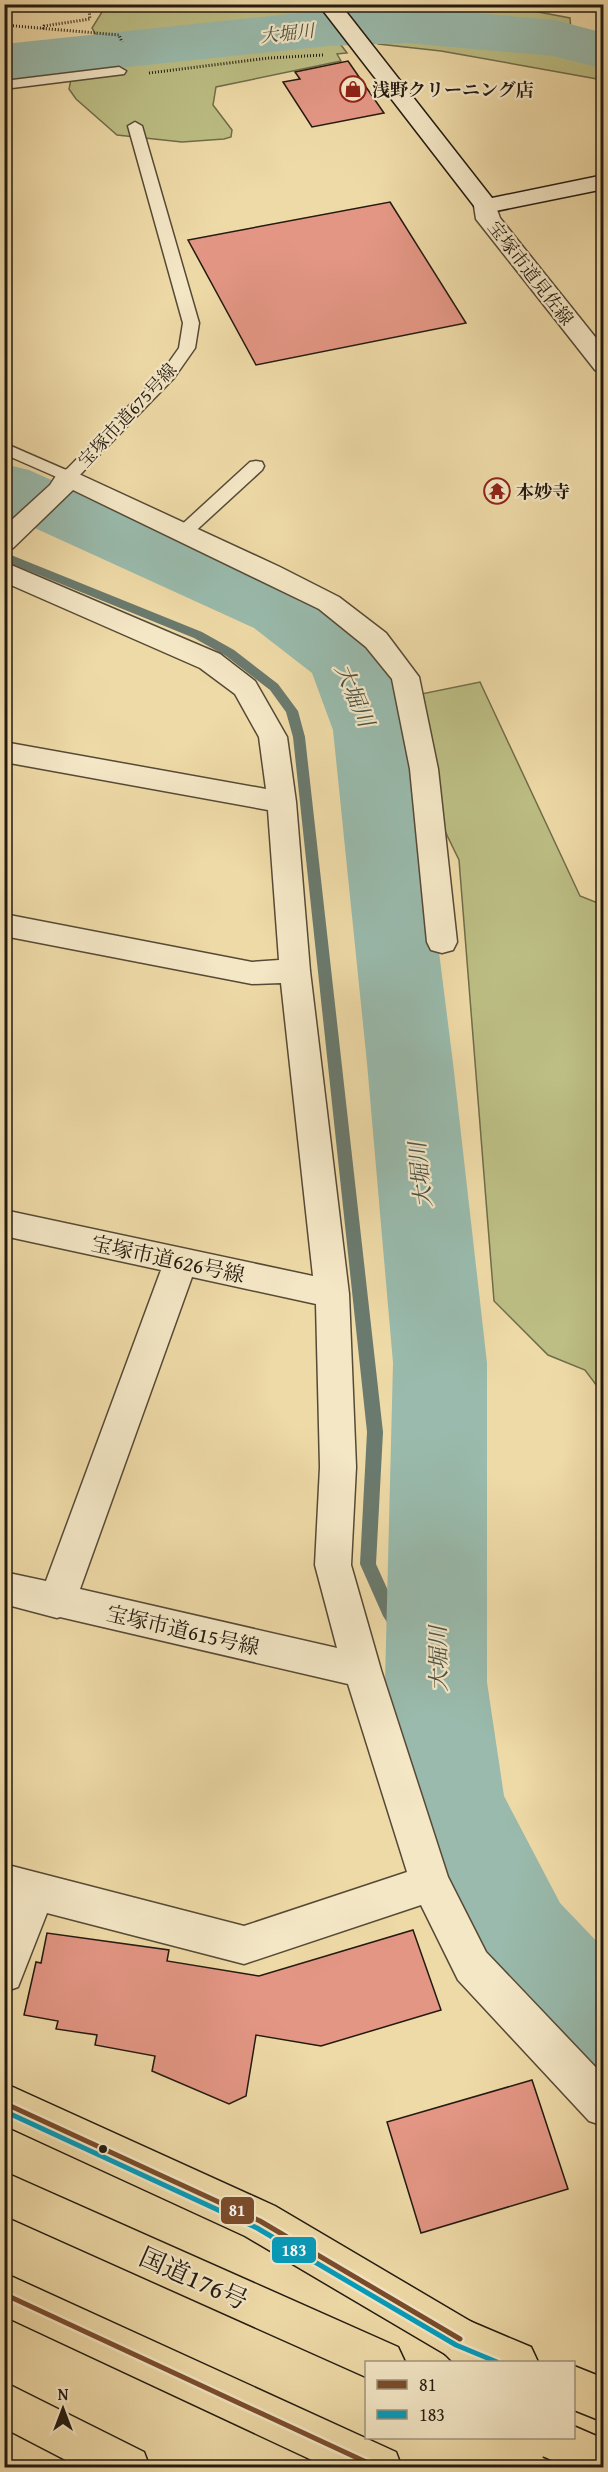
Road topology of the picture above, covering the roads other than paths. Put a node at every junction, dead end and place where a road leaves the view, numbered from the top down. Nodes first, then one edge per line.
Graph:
1 (328, 4) edge
2 (119, 71) road end
3 (4, 84) edge
4 (135, 126) dead end
5 (603, 182) edge
6 (486, 206) junction
7 (603, 365) edge
8 (4, 448) edge
9 (256, 466) dead end
10 (64, 484) junction
11 (11, 533) edge
12 (183, 533) junction
13 (4, 571) edge
14 (4, 752) edge
15 (282, 802) junction
16 (4, 925) edge
17 (442, 942) dead end
18 (295, 971) junction
19 (4, 1223) edge
20 (181, 1261) junction
21 (333, 1294) junction
22 (4, 1588) edge
23 (57, 1602) junction
24 (362, 1670) junction
25 (430, 1883) junction
26 (20, 1888) edge
27 (4, 1973) edge
28 (4, 2103) edge
29 (603, 2106) edge
30 (4, 2193) edge
31 (6, 2295) edge
32 (471, 2350) edge
33 (382, 2361) edge
34 (512, 2361) edge
35 (575, 2389) edge
36 (603, 2400) edge
37 (4, 2404) edge
38 (554, 2439) edge
39 (555, 2439) edge
40 (603, 2461) edge
41 (128, 2468) edge
42 (380, 2468) edge
43 (583, 2468) edge

1 - 6 street, 宝塚市道見佐線
2 - 3 lane
4 - 10 lane, 宝塚市道675号線
5 - 6 street
6 - 7 street, 宝塚市道見佐線
8 - 10 lane
9 - 12 lane
10 - 11 street, 宝塚市道675号線
10 - 12 street
12 - 17 street
13 - 15 street
14 - 15 street
15 - 18 street
16 - 18 street
18 - 21 street
19 - 20 street, 宝塚市道626号線
20 - 21 street, 宝塚市道626号線
20 - 23 street
21 - 24 street
22 - 23 street, 宝塚市道615号線
23 - 24 street, 宝塚市道615号線
24 - 25 street
25 - 26 street
25 - 29 street
26 - 27 street
28 - 32 main road
30 - 33 main road, 国道176号
31 - 42 main road
32 - 34 main road
35 - 36 main road
37 - 41 main road
38 - 43 main road
39 - 40 main road, bridge

